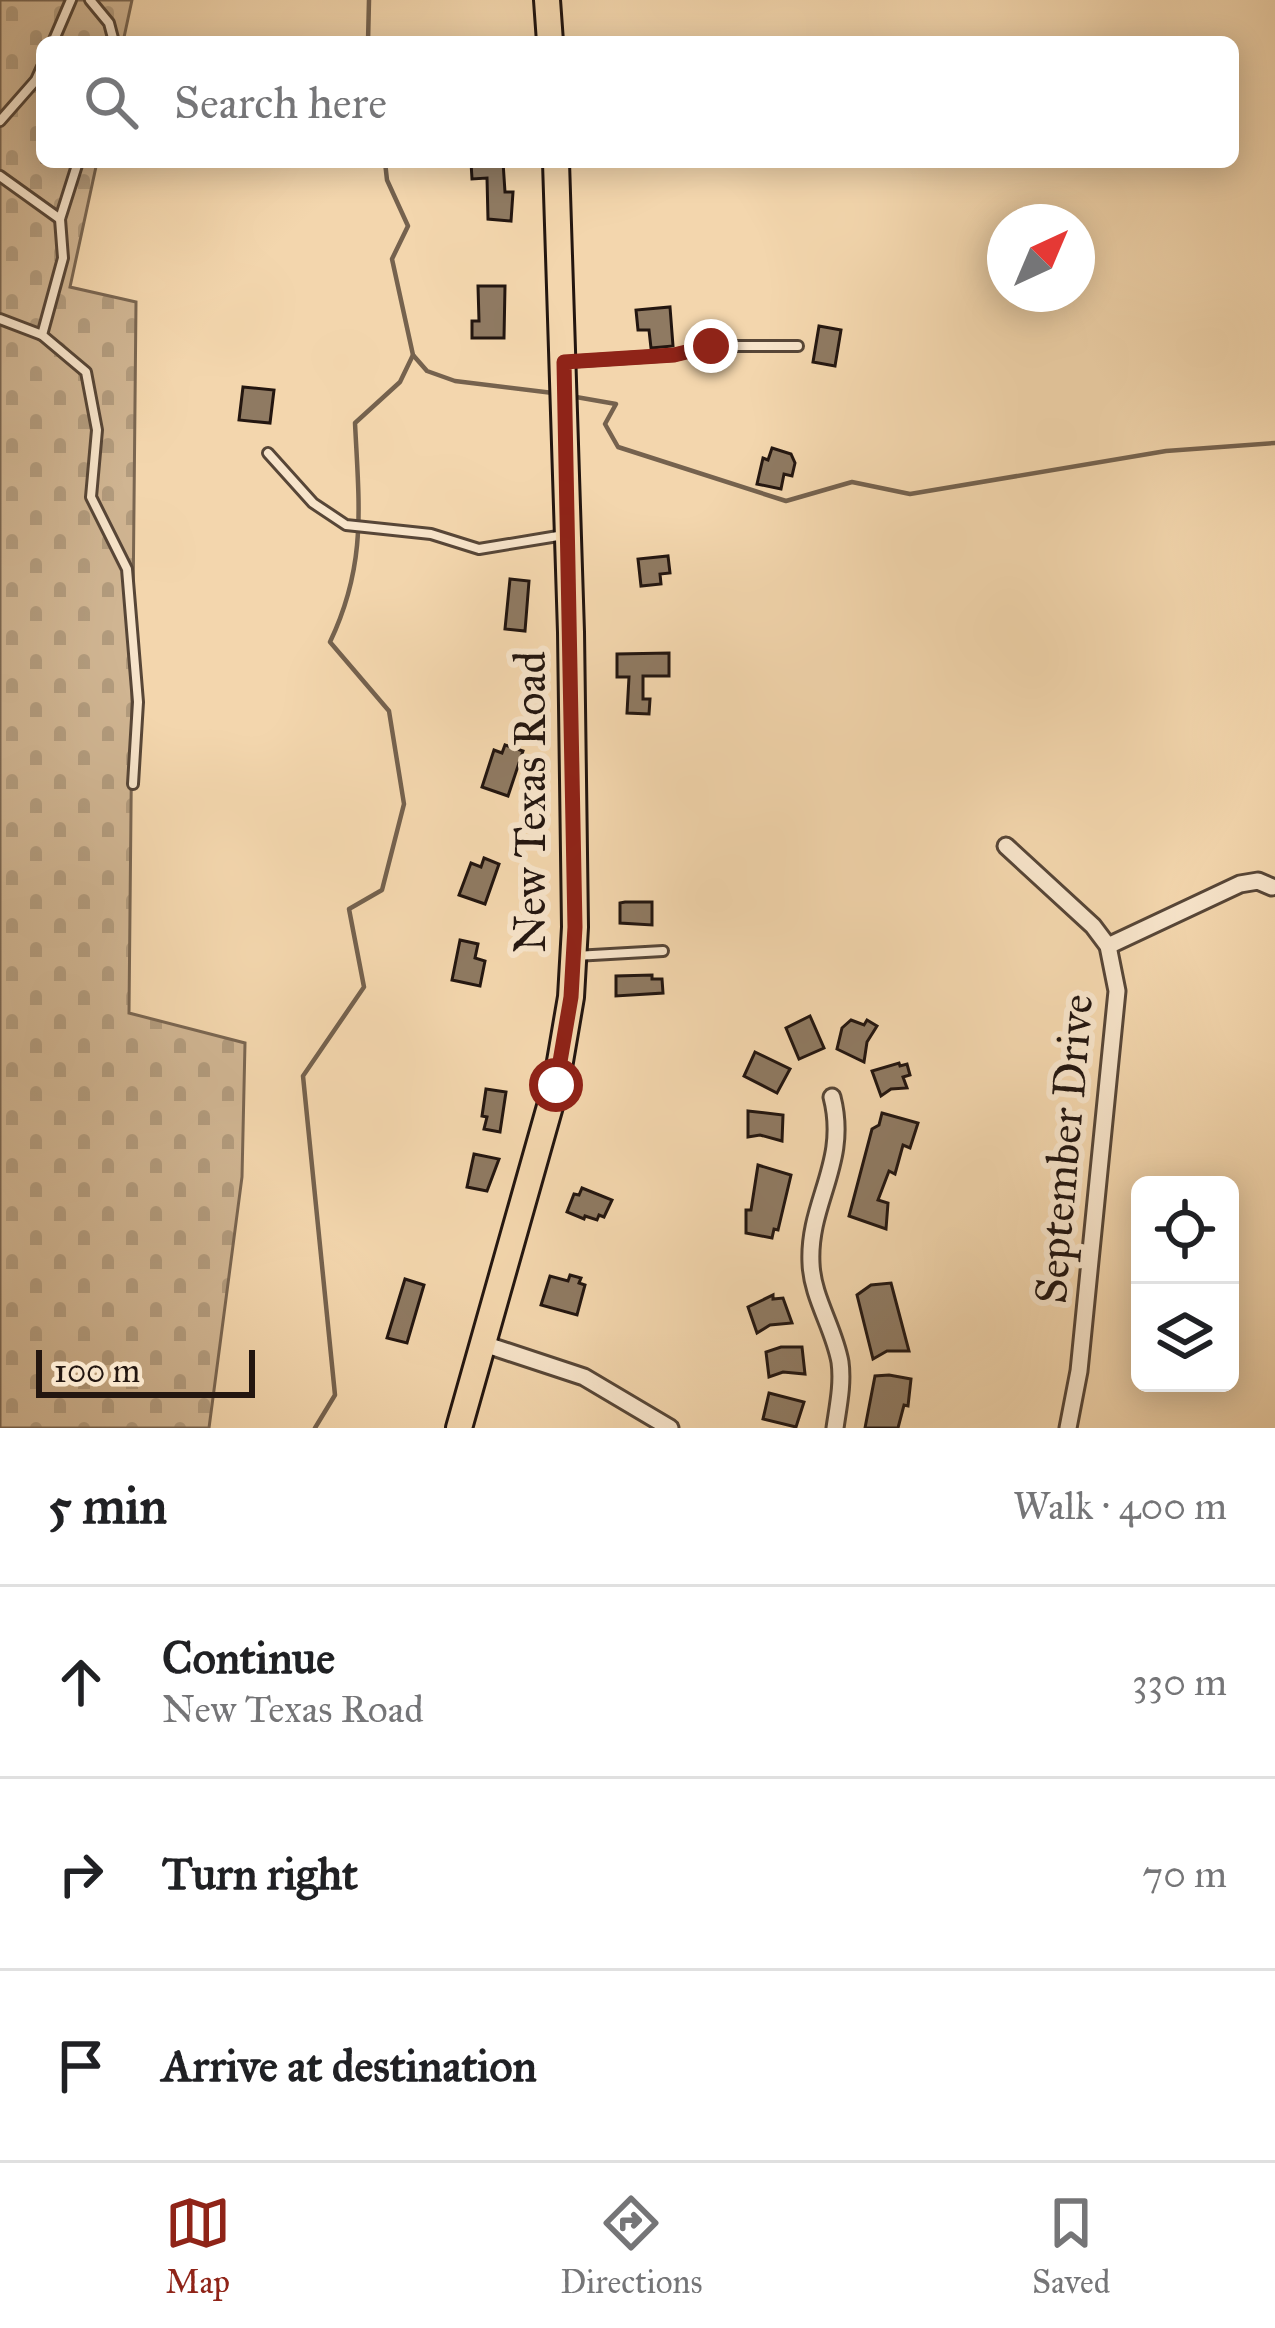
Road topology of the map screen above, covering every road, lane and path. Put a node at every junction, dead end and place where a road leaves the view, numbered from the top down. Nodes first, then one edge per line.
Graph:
1 (71, 0) edge
2 (90, 0) edge
3 (547, 0) edge
4 (56, 36) edge
5 (113, 36) edge
6 (550, 36) edge
7 (36, 80) edge
8 (0, 121) edge
9 (76, 168) edge
10 (556, 168) edge
11 (0, 176) edge
12 (61, 219) junction
13 (0, 319) edge
14 (42, 335) junction
15 (798, 346) dead end
16 (564, 362) junction
17 (268, 453) dead end
18 (568, 534) junction
19 (134, 784) dead end
20 (1006, 846) dead end
21 (1272, 886) dead end
22 (1108, 946) junction
23 (663, 951) dead end
24 (574, 956) junction
25 (832, 1096) dead end
26 (484, 1344) junction
27 (459, 1428) edge
28 (670, 1428) edge
29 (835, 1428) edge
30 (1068, 1428) edge

1 - 4 lane
2 - 5 lane
3 - 6 main road
7 - 8 lane
9 - 12 lane
10 - 16 main road, New Texas Road
11 - 12 lane
12 - 14 lane
13 - 14 lane
14 - 19 lane
15 - 16 lane
16 - 18 main road, New Texas Road
17 - 18 lane
18 - 24 main road, New Texas Road
20 - 22 street, September Drive
21 - 22 street
22 - 30 street, September Drive
23 - 24 lane
24 - 26 main road, New Texas Road
25 - 29 street
26 - 27 main road, New Texas Road
26 - 28 street

